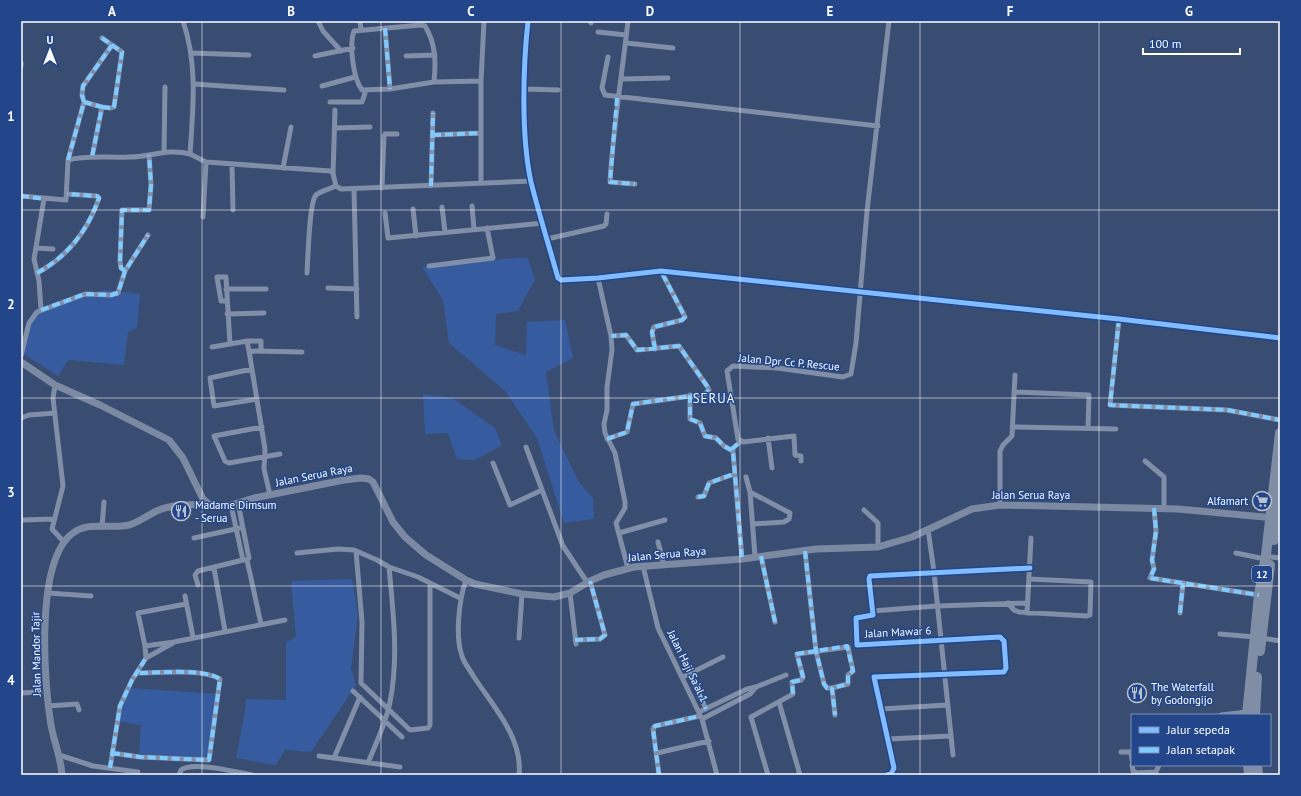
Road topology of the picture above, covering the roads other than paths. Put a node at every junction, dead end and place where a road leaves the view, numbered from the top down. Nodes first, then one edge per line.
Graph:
1 (183, 21) edge
2 (318, 21) edge
3 (360, 21) edge
4 (484, 21) edge
5 (528, 21) edge
6 (628, 21) edge
7 (889, 21) edge
8 (385, 28) junction
9 (361, 30) junction
10 (598, 32) dead end
11 (626, 35) junction
12 (102, 38) dead end
13 (626, 43) junction
14 (112, 45) junction
15 (352, 48) junction
16 (673, 48) dead end
17 (341, 51) junction
18 (191, 52) junction
19 (249, 55) dead end
20 (435, 55) junction
21 (315, 56) dead end
22 (406, 56) dead end
23 (608, 57) dead end
24 (21, 63) edge
25 (21, 66) edge
26 (355, 77) junction
27 (668, 78) dead end
28 (621, 79) junction
29 (481, 81) junction
30 (434, 82) junction
31 (194, 84) junction
32 (322, 86) dead end
33 (165, 87) dead end
34 (390, 89) junction
35 (525, 89) junction
36 (284, 90) dead end
37 (366, 90) junction
38 (558, 90) dead end
39 (617, 98) junction
40 (84, 102) junction
41 (330, 102) dead end
42 (102, 107) junction
43 (335, 110) dead end
44 (433, 113) dead end
45 (878, 126) junction
46 (291, 127) dead end
47 (370, 127) dead end
48 (335, 128) junction
49 (481, 133) junction
50 (397, 134) dead end
51 (433, 135) junction
52 (164, 152) junction
53 (190, 154) junction
54 (149, 155) junction
55 (92, 157) junction
56 (68, 160) junction
57 (206, 162) junction
58 (232, 165) junction
59 (283, 168) junction
60 (333, 175) junction
61 (531, 181) junction
62 (481, 183) junction
63 (635, 184) dead end
64 (336, 186) junction
65 (432, 186) junction
66 (382, 188) junction
67 (354, 189) junction
68 (67, 194) junction
69 (21, 196) edge
70 (44, 199) junction
71 (472, 206) dead end
72 (442, 207) dead end
73 (413, 209) dead end
74 (233, 210) dead end
75 (385, 213) dead end
76 (607, 214) dead end
77 (203, 217) dead end
78 (543, 223) junction
79 (487, 228) junction
80 (474, 229) junction
81 (445, 232) junction
82 (148, 235) dead end
83 (416, 236) junction
84 (547, 239) junction
85 (36, 248) junction
86 (53, 250) dead end
87 (429, 266) dead end
88 (125, 271) junction
89 (661, 271) junction
90 (37, 273) junction
91 (307, 273) dead end
92 (598, 278) junction
93 (328, 288) dead end
94 (266, 289) dead end
95 (357, 289) junction
96 (226, 290) junction
97 (859, 293) junction
98 (226, 301) junction
99 (41, 310) junction
100 (264, 313) dead end
101 (226, 314) junction
102 (357, 317) dead end
103 (1118, 319) junction
104 (611, 336) junction
105 (1280, 338) edge
106 (247, 341) junction
107 (230, 344) junction
108 (212, 347) dead end
109 (655, 349) junction
110 (249, 351) junction
111 (261, 351) junction
112 (302, 352) dead end
113 (21, 356) edge
114 (21, 362) edge
115 (252, 369) junction
116 (1015, 375) dead end
117 (55, 385) junction
118 (1015, 392) junction
119 (690, 396) junction
120 (257, 399) junction
121 (55, 413) junction
122 (21, 418) edge
123 (1280, 420) edge
124 (262, 427) junction
125 (1012, 427) junction
126 (1088, 428) junction
127 (1116, 429) dead end
128 (1280, 433) edge
129 (768, 438) junction
130 (607, 439) junction
131 (741, 441) junction
132 (526, 447) dead end
133 (732, 449) junction
134 (280, 454) dead end
135 (264, 457) junction
136 (801, 461) dead end
137 (1145, 461) dead end
138 (493, 463) dead end
139 (772, 468) dead end
140 (734, 474) junction
141 (746, 478) dead end
142 (542, 490) junction
143 (750, 492) junction
144 (1280, 492) edge
145 (270, 495) junction
146 (698, 497) dead end
147 (104, 502) dead end
148 (207, 504) junction
149 (234, 504) junction
150 (1000, 505) junction
151 (1154, 508) junction
152 (1164, 508) junction
153 (864, 510) dead end
154 (1274, 518) junction
155 (55, 519) junction
156 (21, 520) edge
157 (665, 520) dead end
158 (753, 524) junction
159 (102, 527) junction
160 (243, 528) junction
161 (236, 529) junction
162 (928, 529) junction
163 (618, 534) junction
164 (194, 538) dead end
165 (1031, 538) dead end
166 (64, 542) junction
167 (658, 542) dead end
168 (878, 547) junction
169 (805, 550) junction
170 (355, 551) junction
171 (297, 553) dead end
172 (1236, 553) dead end
173 (758, 556) junction
174 (1272, 558) edge
175 (742, 559) junction
176 (245, 560) junction
177 (664, 565) junction
178 (643, 566) junction
179 (389, 567) junction
180 (214, 568) junction
181 (628, 568) junction
182 (1030, 568) junction
183 (934, 572) junction
184 (1029, 579) junction
185 (466, 580) junction
186 (588, 581) junction
187 (430, 583) junction
188 (1183, 583) junction
189 (198, 585) dead end
190 (48, 593) junction
191 (570, 593) junction
192 (522, 594) junction
193 (1259, 595) junction
194 (91, 596) dead end
195 (185, 596) dead end
196 (460, 598) junction
197 (1028, 603) junction
198 (186, 604) junction
199 (1008, 604) junction
200 (936, 606) junction
201 (872, 611) junction
202 (1027, 613) junction
203 (1180, 613) dead end
204 (285, 620) dead end
205 (775, 622) dead end
206 (261, 624) junction
207 (225, 631) junction
208 (1220, 634) dead end
209 (194, 637) junction
210 (519, 638) dead end
211 (1263, 638) junction
212 (941, 640) junction
213 (1280, 641) edge
214 (174, 642) junction
215 (145, 646) junction
216 (816, 651) junction
217 (723, 657) dead end
218 (146, 658) junction
219 (137, 673) junction
220 (690, 674) junction
221 (786, 674) dead end
222 (944, 674) junction
223 (683, 677) junction
224 (756, 687) junction
225 (832, 688) junction
226 (353, 691) dead end
227 (40, 692) dead end
228 (21, 693) edge
229 (360, 698) junction
230 (779, 702) junction
231 (947, 705) junction
232 (48, 706) junction
233 (706, 708) junction
234 (882, 709) junction
235 (80, 710) dead end
236 (388, 711) junction
237 (1250, 714) edge
238 (835, 715) dead end
239 (701, 716) junction
240 (386, 720) junction
241 (950, 736) junction
242 (402, 737) dead end
243 (888, 738) junction
244 (709, 741) junction
245 (1121, 752) dead end
246 (1131, 752) edge
247 (112, 753) junction
248 (657, 753) junction
249 (59, 755) junction
250 (953, 755) dead end
251 (319, 756) dead end
252 (334, 758) junction
253 (368, 763) junction
254 (1132, 766) edge
255 (1159, 766) edge
256 (400, 767) dead end
257 (110, 768) junction
258 (138, 772) dead end
259 (62, 775) edge
260 (180, 775) edge
261 (252, 775) edge
262 (519, 775) edge
263 (659, 775) edge
264 (717, 775) edge
265 (768, 775) edge
266 (800, 775) edge
267 (887, 775) edge

1 - 18 street
2 - 17 street
3 - 9 street
4 - 29 street
5 - 35 street
6 - 11 street
7 - 45 street
8 - 9 street
8 - 20 street
8 - 34 street
9 - 15 street
10 - 11 street
11 - 13 street
12 - 14 street
13 - 16 street
13 - 28 street
14 - 40 street
14 - 42 street
15 - 17 street
15 - 26 street
17 - 21 street
18 - 19 street
18 - 31 street
20 - 22 street
20 - 30 street
23 - 39 street
24 - 25 street
26 - 32 street
26 - 37 street
27 - 28 street
28 - 39 street
29 - 30 street
29 - 49 street
30 - 34 street
31 - 36 street
31 - 53 street
33 - 52 street
34 - 37 street
35 - 38 street
35 - 61 street
37 - 41 street
39 - 45 street
39 - 63 street
40 - 42 street
40 - 56 street
42 - 55 street
43 - 48 street
44 - 51 street
45 - 97 street
46 - 59 street
47 - 48 street
48 - 60 street
49 - 51 street
49 - 62 street
50 - 66 street
51 - 65 street
52 - 53 street
52 - 54 street
53 - 57 street
54 - 55 street
54 - 88 street
55 - 56 street
56 - 68 street
57 - 58 street
57 - 77 street
58 - 59 street
58 - 74 street
59 - 60 street
60 - 64 street
61 - 62 street
61 - 78 street
62 - 65 street
64 - 67 street
64 - 91 street
65 - 66 street
66 - 67 street
67 - 95 street
68 - 70 street
68 - 90 street
69 - 70 street
70 - 85 street
71 - 80 street
72 - 81 street
73 - 83 street
75 - 83 street
76 - 84 street
78 - 79 street
78 - 84 street
79 - 80 street
79 - 87 street
80 - 81 street
81 - 83 street
82 - 88 street
84 - 92 street
85 - 86 street
85 - 90 street
88 - 99 street
89 - 92 street
89 - 97 street
89 - 109 street
90 - 99 street
92 - 104 street
93 - 95 street
94 - 96 street
95 - 102 street
96 - 98 street
96 - 98 street
97 - 103 street
97 - 131 street, Jalan Dpr Cc P. Rescue
98 - 101 street
99 - 113 street
100 - 101 street
101 - 107 street
103 - 105 street
103 - 123 street
104 - 109 street
104 - 130 street
106 - 107 street
106 - 110 street
106 - 111 street
107 - 108 street
109 - 119 street
110 - 111 street
110 - 115 street
111 - 112 street
114 - 117 main road
115 - 120 street
115 - 120 street
116 - 118 street
117 - 121 street
117 - 148 main road
118 - 125 street
118 - 126 street
119 - 130 street
119 - 133 street
120 - 124 street
121 - 122 street
121 - 155 street
124 - 135 street
124 - 135 street
125 - 126 street
125 - 150 street
126 - 127 street
128 - 154 highway, 12
129 - 131 street
129 - 136 street
129 - 139 street
130 - 163 street
131 - 133 street
132 - 142 street
133 - 140 street
134 - 135 street
135 - 145 street
137 - 152 street
138 - 142 street
140 - 146 street
140 - 175 street
141 - 143 street
142 - 186 street
143 - 158 street
143 - 158 street
144 - 154 highway, 12
145 - 149 main road, Jalan Serua Raya
145 - 185 main road, Jalan Serua Raya
147 - 159 street
148 - 149 main road, Jalan Serua Raya
148 - 159 main road, Jalan Mandor Tajir
149 - 160 street
149 - 161 street
150 - 151 main road, Jalan Serua Raya
150 - 162 main road, Jalan Serua Raya
151 - 152 main road, Jalan Serua Raya
151 - 188 street
152 - 154 main road, Jalan Serua Raya
153 - 168 street
154 - 174 highway, 12
155 - 156 street
155 - 166 street
157 - 163 street
158 - 173 street
159 - 166 main road, Jalan Mandor Tajir
160 - 161 street
160 - 176 street
161 - 164 street
161 - 176 street
162 - 168 main road, Jalan Serua Raya
162 - 183 street
163 - 181 street
165 - 182 street
166 - 190 main road, Jalan Mandor Tajir
167 - 177 street
168 - 169 main road, Jalan Serua Raya
169 - 173 main road, Jalan Serua Raya
169 - 216 street
170 - 171 street
170 - 179 street
170 - 236 street
172 - 174 street
173 - 175 main road, Jalan Serua Raya
173 - 205 street
174 - 193 highway, 12
174 - 211 highway, 12
175 - 177 main road, Jalan Serua Raya
176 - 180 street
176 - 206 street
177 - 178 main road, Jalan Serua Raya
178 - 181 main road, Jalan Serua Raya
178 - 223 street, Jalan Haji Sa'al 1
179 - 187 street
179 - 236 street
180 - 189 street
180 - 207 street
181 - 186 main road, Jalan Serua Raya
182 - 183 street
182 - 184 street
183 - 200 street
183 - 201 street
184 - 197 street
184 - 202 street
185 - 192 main road, Jalan Serua Raya
185 - 196 street
186 - 191 main road, Jalan Serua Raya
186 - 191 street
187 - 196 street
187 - 236 street
188 - 193 street
188 - 203 street
190 - 194 street
190 - 232 main road, Jalan Mandor Tajir
191 - 192 main road, Jalan Serua Raya
192 - 210 street
193 - 211 highway, 12
195 - 198 street
196 - 262 street
197 - 199 street
197 - 202 street
198 - 209 street
198 - 215 street
199 - 200 street
199 - 202 street
200 - 201 street
200 - 212 street
201 - 212 street, Jalan Mawar 6
204 - 206 street
206 - 207 street
207 - 209 street
208 - 211 street
209 - 214 street
211 - 213 street
211 - 237 highway, 12
212 - 222 street
212 - 222 street, Jalan Mawar 6
214 - 215 street
214 - 218 street
215 - 218 street
216 - 225 street
216 - 225 street
216 - 230 street
217 - 220 street
218 - 219 street
219 - 247 street
219 - 247 street
220 - 223 street
220 - 233 street
221 - 224 street
222 - 231 street
222 - 234 street
223 - 239 street, Jalan Haji Sa'al 1
224 - 233 street
224 - 239 street
225 - 238 street
226 - 229 street
227 - 228 street
229 - 240 street
229 - 252 street
230 - 265 street
230 - 266 street
231 - 234 street
231 - 241 street
232 - 235 street
232 - 249 main road, Jalan Mandor Tajir
233 - 239 street
234 - 243 street
236 - 240 street
239 - 244 street, Jalan Haji Sa'al 1
239 - 248 street
240 - 242 street
240 - 253 street
241 - 243 street
241 - 250 street
243 - 267 street
244 - 248 street
244 - 264 street, Jalan Haji Sa'al 1
245 - 246 street
247 - 257 street
248 - 263 street
249 - 257 street
249 - 259 main road, Jalan Mandor Tajir
251 - 252 street
252 - 253 street
253 - 256 street
254 - 255 street
257 - 258 street
260 - 261 street

